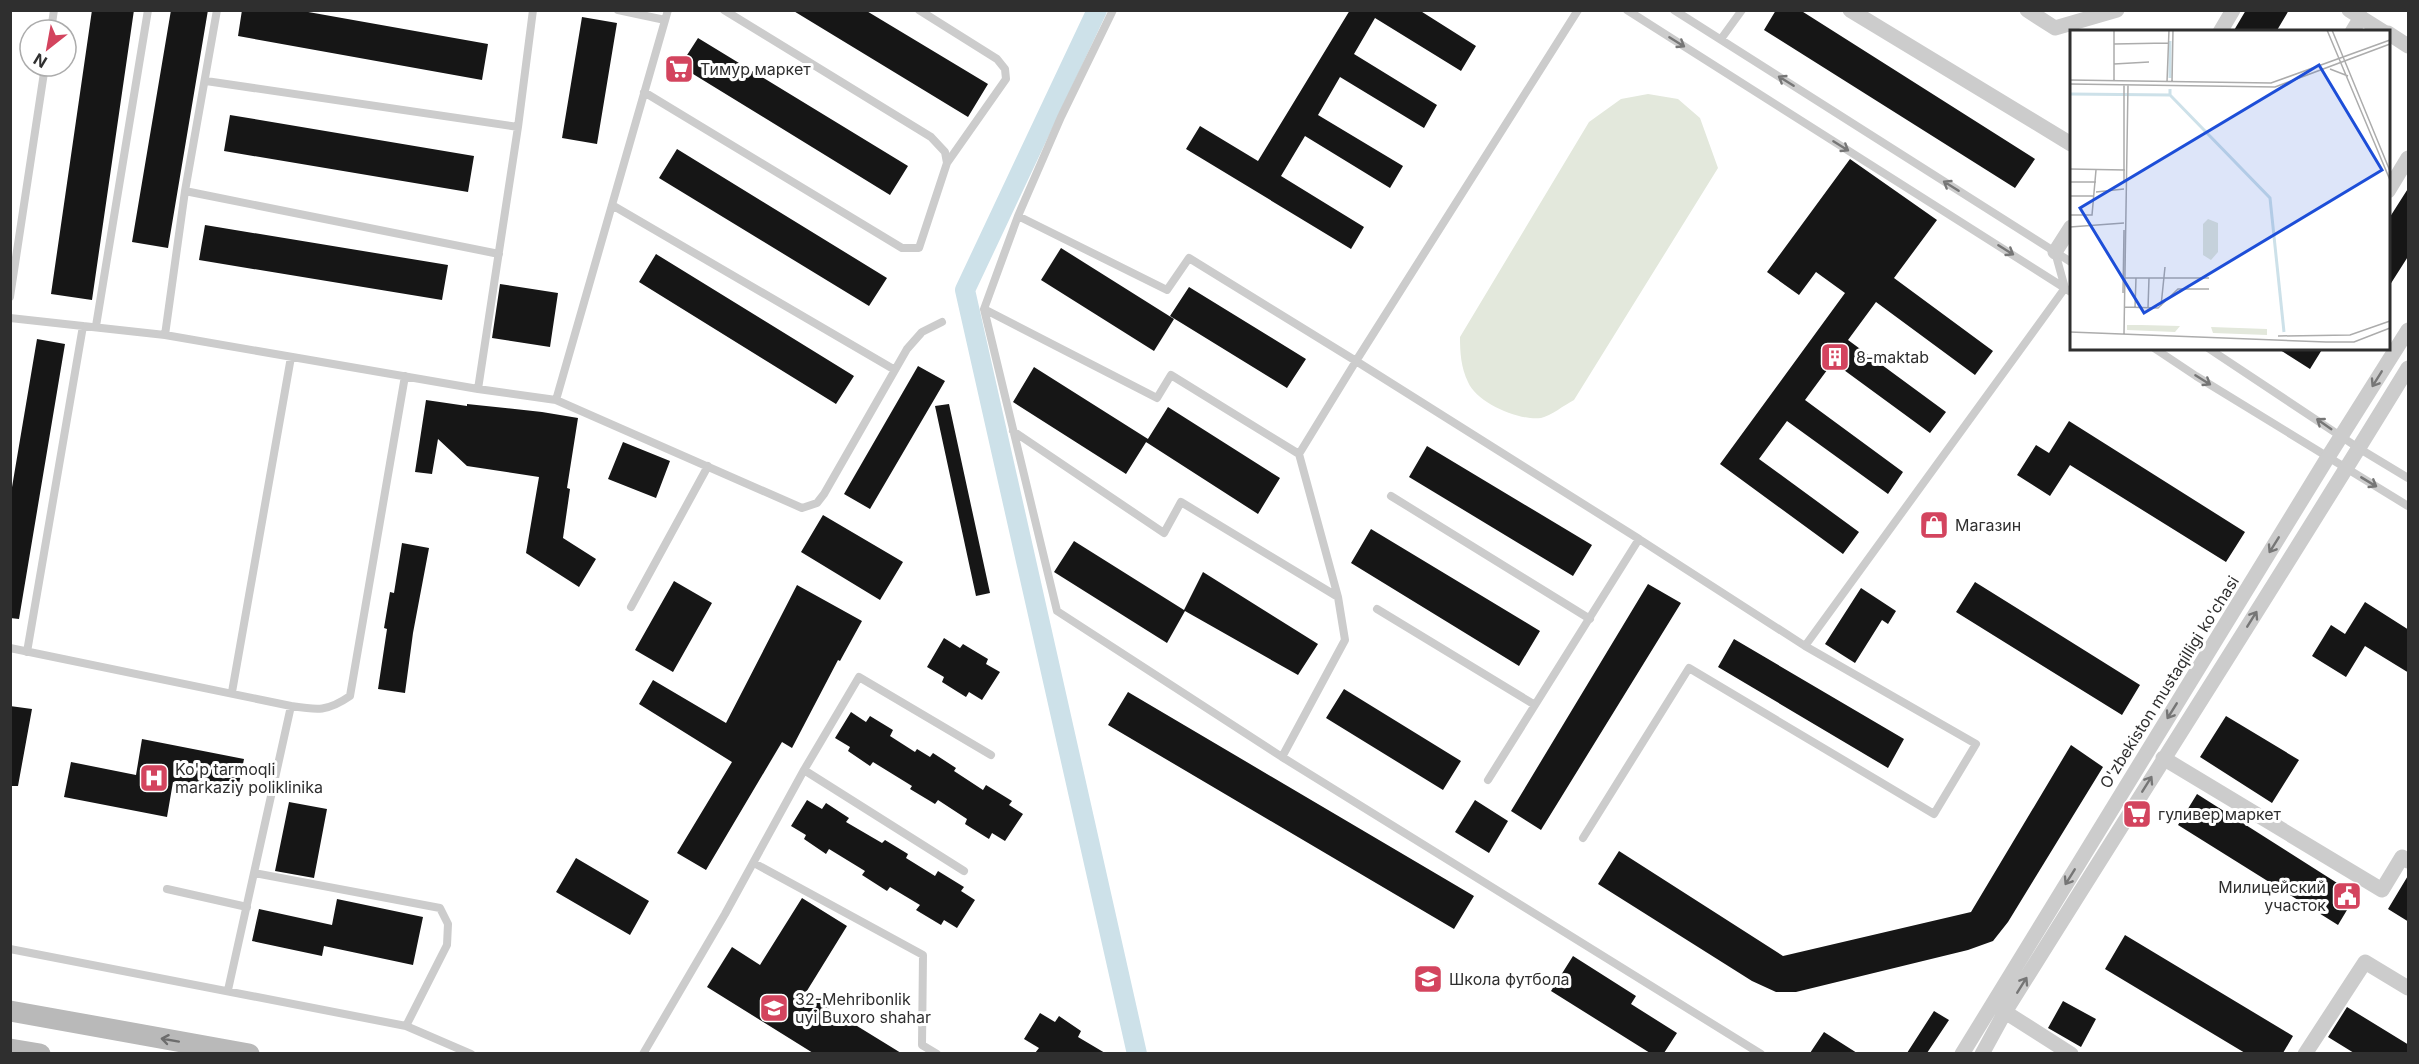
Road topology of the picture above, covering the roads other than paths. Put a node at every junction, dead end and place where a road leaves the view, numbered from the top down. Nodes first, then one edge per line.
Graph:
1 (148, 10) edge
2 (218, 10) edge
3 (533, 10) edge
4 (618, 10) edge
5 (668, 10) edge
6 (724, 10) edge
7 (918, 10) edge
8 (1113, 10) edge
9 (1578, 10) edge
10 (1627, 10) edge
11 (1674, 10) edge
12 (1742, 10) edge
13 (1850, 10) edge
14 (2026, 10) edge
15 (2117, 10) edge
16 (2233, 10) edge
17 (2355, 14) edge
18 (665, 20) junction
19 (2221, 30) edge
20 (2352, 30) edge
21 (2383, 30) edge
22 (2389, 34) edge
23 (1721, 39) junction
24 (2409, 46) edge
25 (43, 78) edge
26 (206, 81) junction
27 (644, 92) junction
28 (518, 127) junction
29 (2070, 143) edge
30 (2409, 158) edge
31 (947, 163) junction
32 (2389, 189) edge
33 (185, 191) junction
34 (612, 205) junction
35 (1018, 216) junction
36 (2070, 229) edge
37 (2055, 252) junction
38 (499, 254) junction
39 (2070, 261) edge
40 (2068, 290) edge
41 (10, 297) edge
42 (984, 309) junction
43 (10, 318) edge
44 (942, 321) dead end
45 (83, 326) junction
46 (96, 326) junction
47 (2409, 330) edge
48 (165, 335) junction
49 (2393, 341) edge
50 (2157, 350) edge
51 (2211, 350) edge
52 (2388, 350) edge
53 (291, 357) junction
54 (1356, 361) junction
55 (2409, 368) edge
56 (895, 370) junction
57 (405, 376) junction
58 (478, 389) junction
59 (556, 400) junction
60 (1013, 431) junction
61 (2341, 436) junction
62 (2360, 449) junction
63 (1299, 454) junction
64 (2328, 457) junction
65 (708, 466) junction
66 (2347, 469) junction
67 (2409, 478) edge
68 (1391, 496) dead end
69 (2409, 506) edge
70 (1639, 539) junction
71 (1338, 597) junction
72 (631, 607) dead end
73 (1377, 609) dead end
74 (1590, 619) junction
75 (1805, 645) junction
76 (10, 648) edge
77 (27, 652) junction
78 (232, 693) junction
79 (1535, 705) junction
80 (291, 706) junction
81 (990, 755) dead end
82 (1282, 757) junction
83 (2163, 758) junction
84 (804, 770) junction
85 (1488, 780) dead end
86 (1583, 838) dead end
87 (2409, 861) edge
88 (754, 863) junction
89 (964, 871) dead end
90 (254, 873) junction
91 (167, 889) dead end
92 (247, 907) junction
93 (10, 949) edge
94 (2409, 988) edge
95 (228, 990) junction
96 (10, 1011) edge
97 (2005, 1012) junction
98 (406, 1026) junction
99 (10, 1048) edge
100 (40, 1053) edge
101 (249, 1053) edge
102 (471, 1053) edge
103 (643, 1053) edge
104 (937, 1053) edge
105 (1761, 1053) edge
106 (1962, 1053) edge
107 (1982, 1053) edge
108 (2072, 1053) edge
109 (2305, 1053) edge

1 - 46 lane
2 - 26 lane
3 - 28 lane
4 - 18 lane
5 - 18 lane
6 - 31 lane
7 - 31 lane
8 - 35 lane
9 - 54 lane
10 -> 40 lane
11 - 23 lane
12 - 23 lane
13 - 29 street
14 - 15 street
16 - 19 street
17 - 20 street
17 - 21 street
18 - 27 lane
22 - 24 street
37 -> 23 lane
25 - 41 lane
26 - 28 lane
26 - 33 lane
27 - 31 lane
27 - 34 lane
28 - 38 lane
30 - 32 street
33 - 38 lane
33 - 48 lane
34 - 56 lane
34 - 59 lane
35 - 42 lane
35 - 54 lane
36 - 37 street
37 - 39 lane
37 - 40 lane
38 - 58 lane
40 - 75 lane
42 - 60 lane
42 - 63 lane
43 - 45 lane
44 - 56 lane
45 - 46 lane
45 - 77 lane
46 - 48 lane
47 - 49 street, O'zbekiston mustaqilligi ko'chasi
48 - 53 lane
50 -> 64 lane
61 -> 51 lane
52 -> 61 street, O'zbekiston mustaqilligi ko'chasi
53 - 57 lane
53 - 78 lane
54 - 63 lane
54 - 70 lane
55 - 62 street
56 - 65 lane
57 - 58 lane
57 - 80 lane
58 - 59 lane
59 - 65 lane
60 - 71 lane
60 - 82 lane
61 - 62 lane
61 - 64 street, O'zbekiston mustaqilligi ko'chasi
62 - 66 street
62 - 67 lane
63 - 71 lane
64 - 66 lane
64 -> 106 street, O'zbekiston mustaqilligi ko'chasi
65 - 72 lane
66 -> 69 lane
83 -> 66 street
68 - 74 lane
70 - 74 lane
70 - 75 lane
71 - 82 lane
73 - 79 lane
74 - 79 lane
75 - 86 lane
76 - 77 lane
77 - 78 lane
78 - 80 lane
79 - 85 lane
80 - 90 lane
81 - 84 lane
82 - 105 lane
83 - 87 street
97 -> 83 street
84 - 88 lane
84 - 89 lane
88 - 103 lane
88 - 104 lane
90 - 92 lane
90 - 98 lane
91 - 92 lane
92 - 95 lane
93 - 95 lane
94 - 109 street
95 - 98 lane
101 -> 96 main road
97 - 107 street
97 - 108 street
98 - 102 lane
99 - 100 main road

